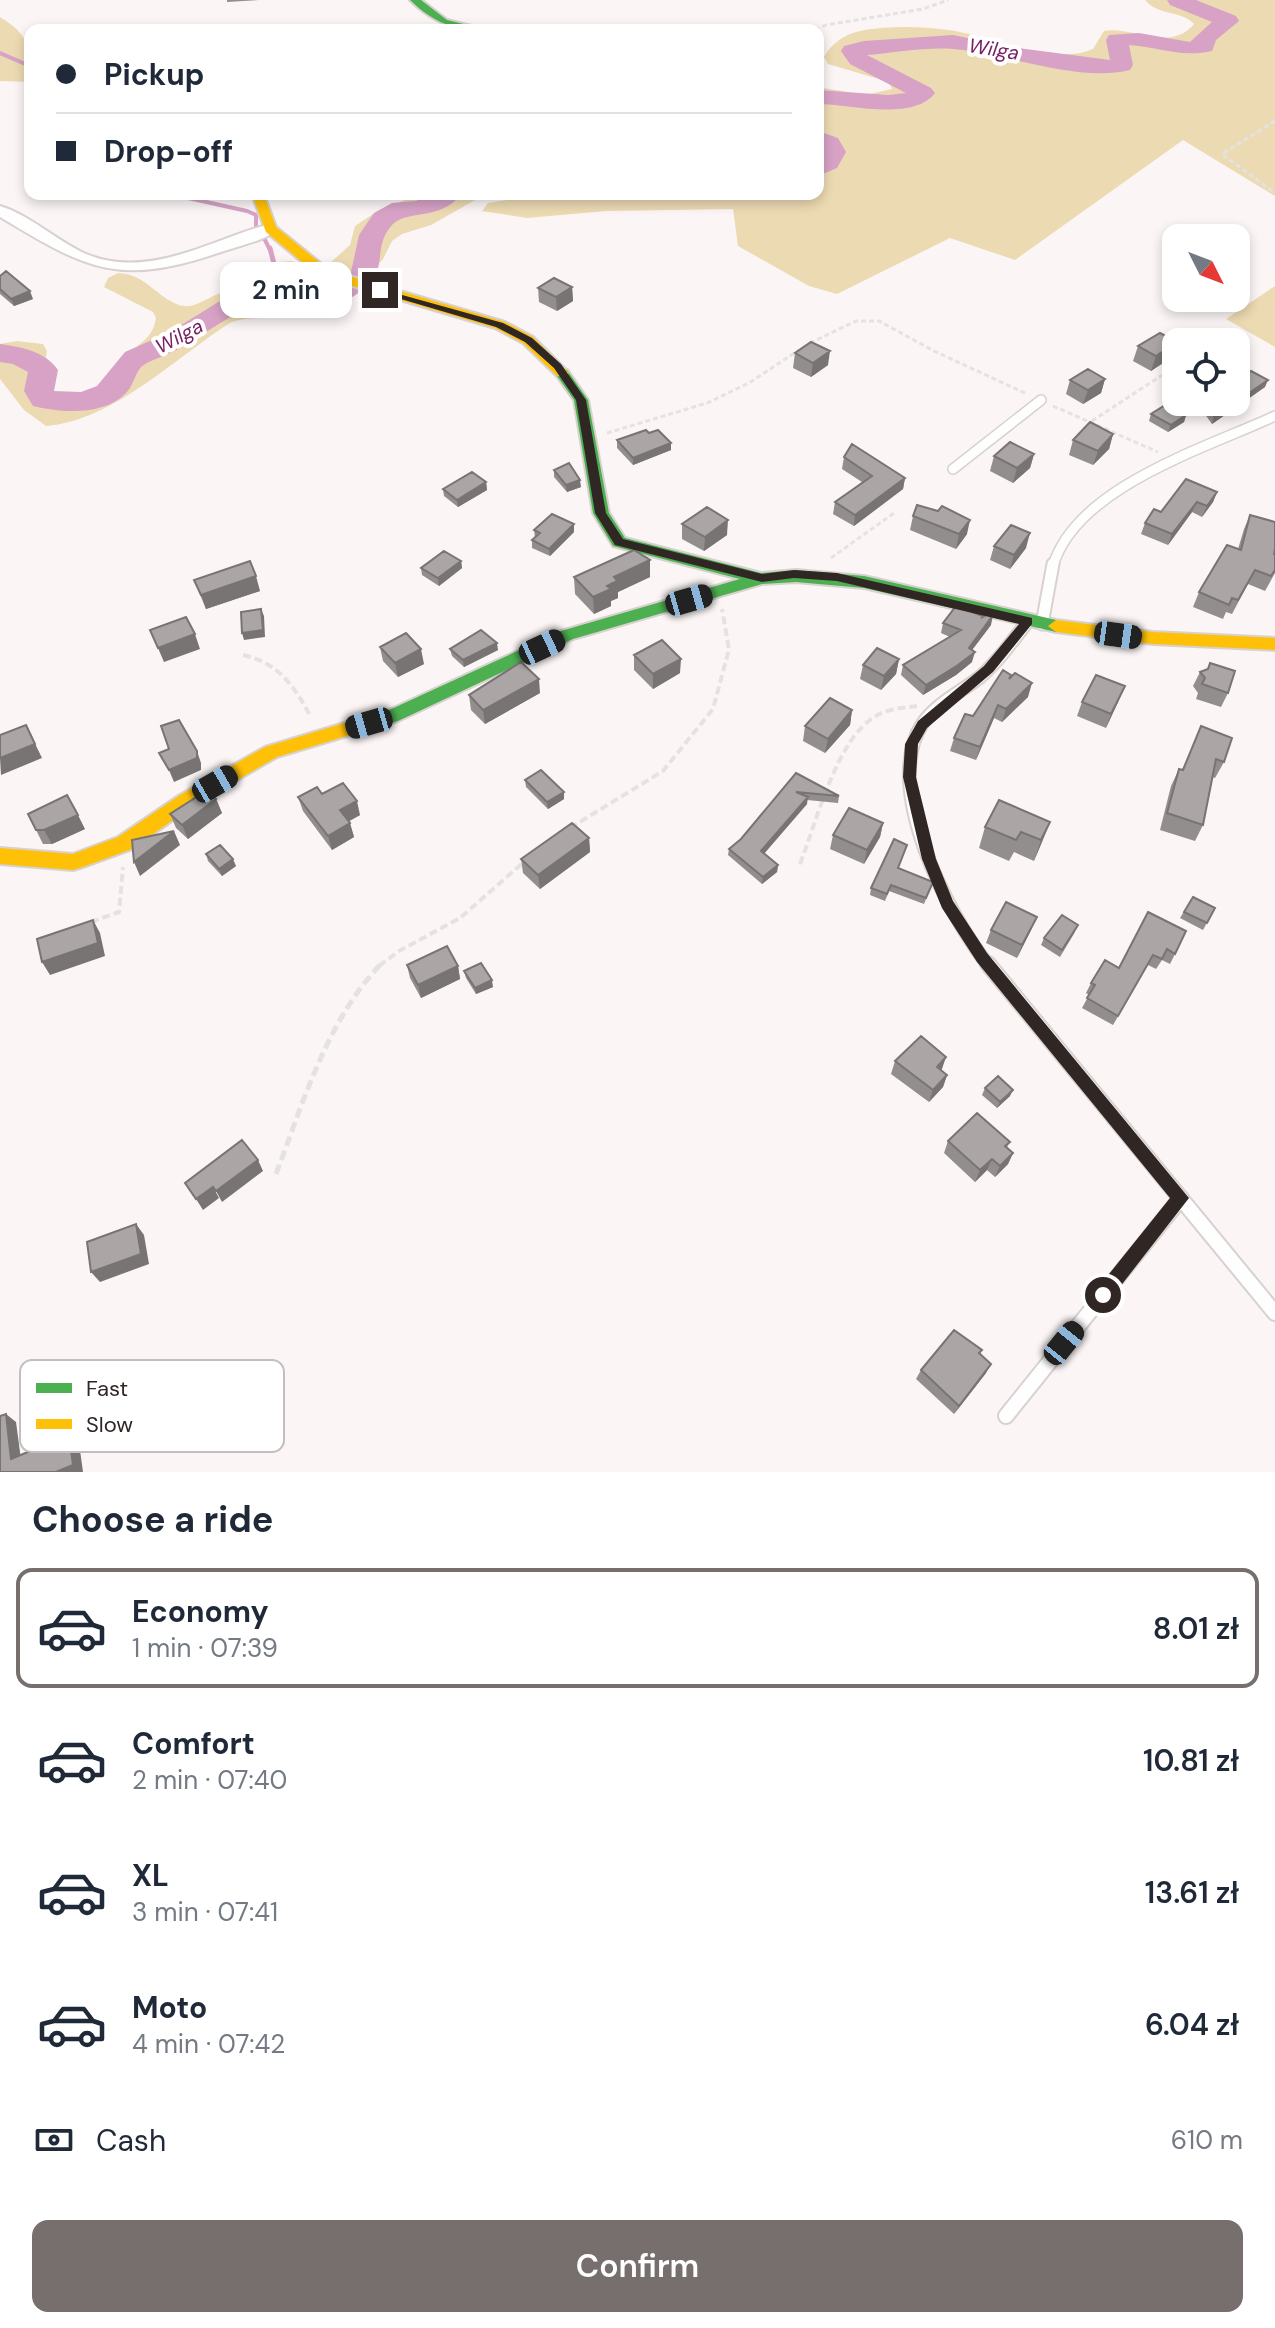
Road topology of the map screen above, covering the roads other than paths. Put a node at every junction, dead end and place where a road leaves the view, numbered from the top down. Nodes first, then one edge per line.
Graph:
1 (415, 0) edge
2 (454, 24) edge
3 (260, 200) edge
4 (0, 211) edge
5 (270, 229) junction
6 (1041, 400) road end
7 (1275, 416) edge
8 (953, 469) dead end
9 (762, 578) junction
10 (1035, 623) junction
11 (1275, 644) edge
12 (0, 856) edge
13 (1181, 1198) junction
14 (1275, 1313) edge
15 (1006, 1416) dead end

1 - 2 street
3 - 5 street
4 - 5 street
5 - 9 street
6 - 8 lane
7 - 10 lane
9 - 10 street
9 - 12 street
10 - 11 street
10 - 13 lane
13 - 14 lane
13 - 15 lane

